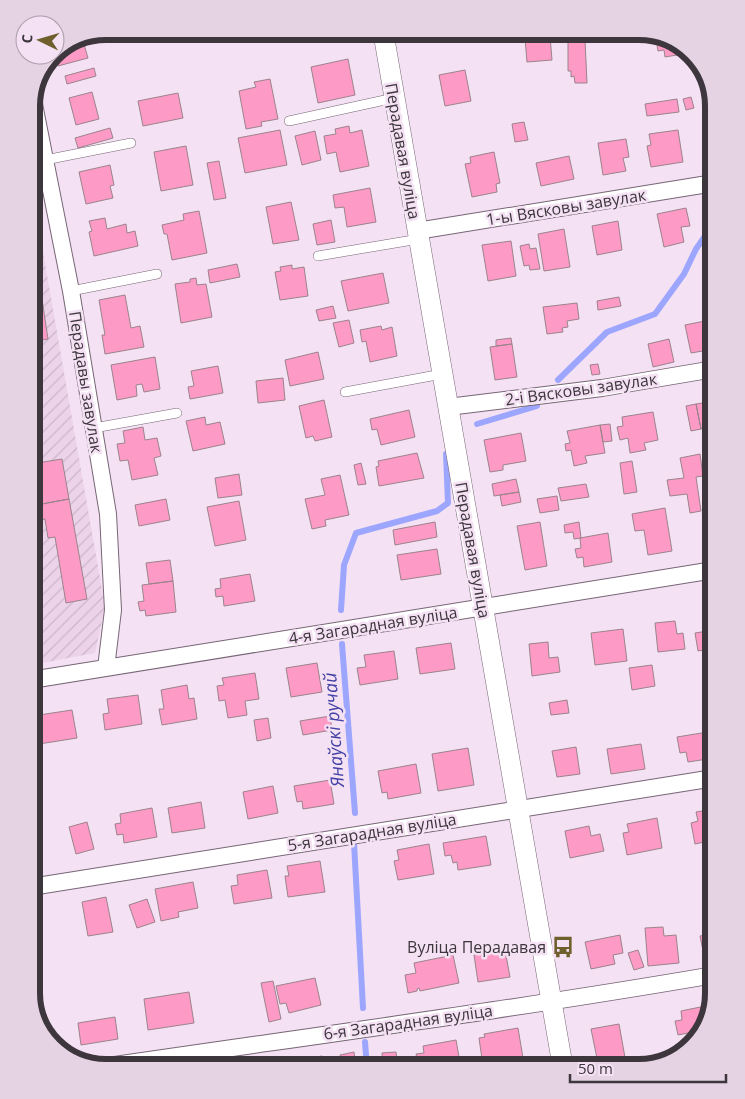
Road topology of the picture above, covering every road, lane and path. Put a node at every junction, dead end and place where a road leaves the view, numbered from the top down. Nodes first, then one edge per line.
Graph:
1 (384, 40) edge
2 (394, 98) junction
3 (289, 121) dead end
4 (40, 135) edge
5 (131, 143) dead end
6 (45, 160) junction
7 (705, 185) edge
8 (418, 235) junction
9 (318, 256) dead end
10 (157, 274) dead end
11 (71, 291) junction
12 (705, 371) edge
13 (442, 374) junction
14 (345, 392) dead end
15 (448, 407) junction
16 (177, 413) dead end
17 (94, 428) junction
18 (705, 571) edge
19 (483, 608) junction
20 (106, 668) junction
21 (40, 679) edge
22 (705, 779) edge
23 (518, 809) junction
24 (40, 886) edge
25 (705, 977) edge
26 (552, 1003) junction
27 (155, 1059) edge
28 (561, 1059) edge

1 - 2 street, Перадавая вуліца
2 - 3 lane
2 - 8 street, Перадавая вуліца
4 - 6 street, Перадавы завулак
5 - 6 lane
6 - 11 street, Перадавы завулак
7 - 8 street, 1-ы Вясковы завулак
8 - 9 lane
8 - 13 street, Перадавая вуліца
10 - 11 lane
11 - 17 street, Перадавы завулак
12 - 15 street, 2-і Вясковы завулак
13 - 14 lane
13 - 15 street, Перадавая вуліца
15 - 19 street, Перадавая вуліца
16 - 17 lane
17 - 20 street, Перадавы завулак
18 - 19 street, 4-я Загарадная вуліца
19 - 20 street, 4-я Загарадная вуліца
19 - 23 street, Перадавая вуліца
20 - 21 street, 4-я Загарадная вуліца
22 - 23 street, 5-я Загарадная вуліца
23 - 24 street, 5-я Загарадная вуліца
23 - 26 street, Перадавая вуліца
25 - 26 street, 6-я Загарадная вуліца
26 - 27 street, 6-я Загарадная вуліца
26 - 28 street, Перадавая вуліца

